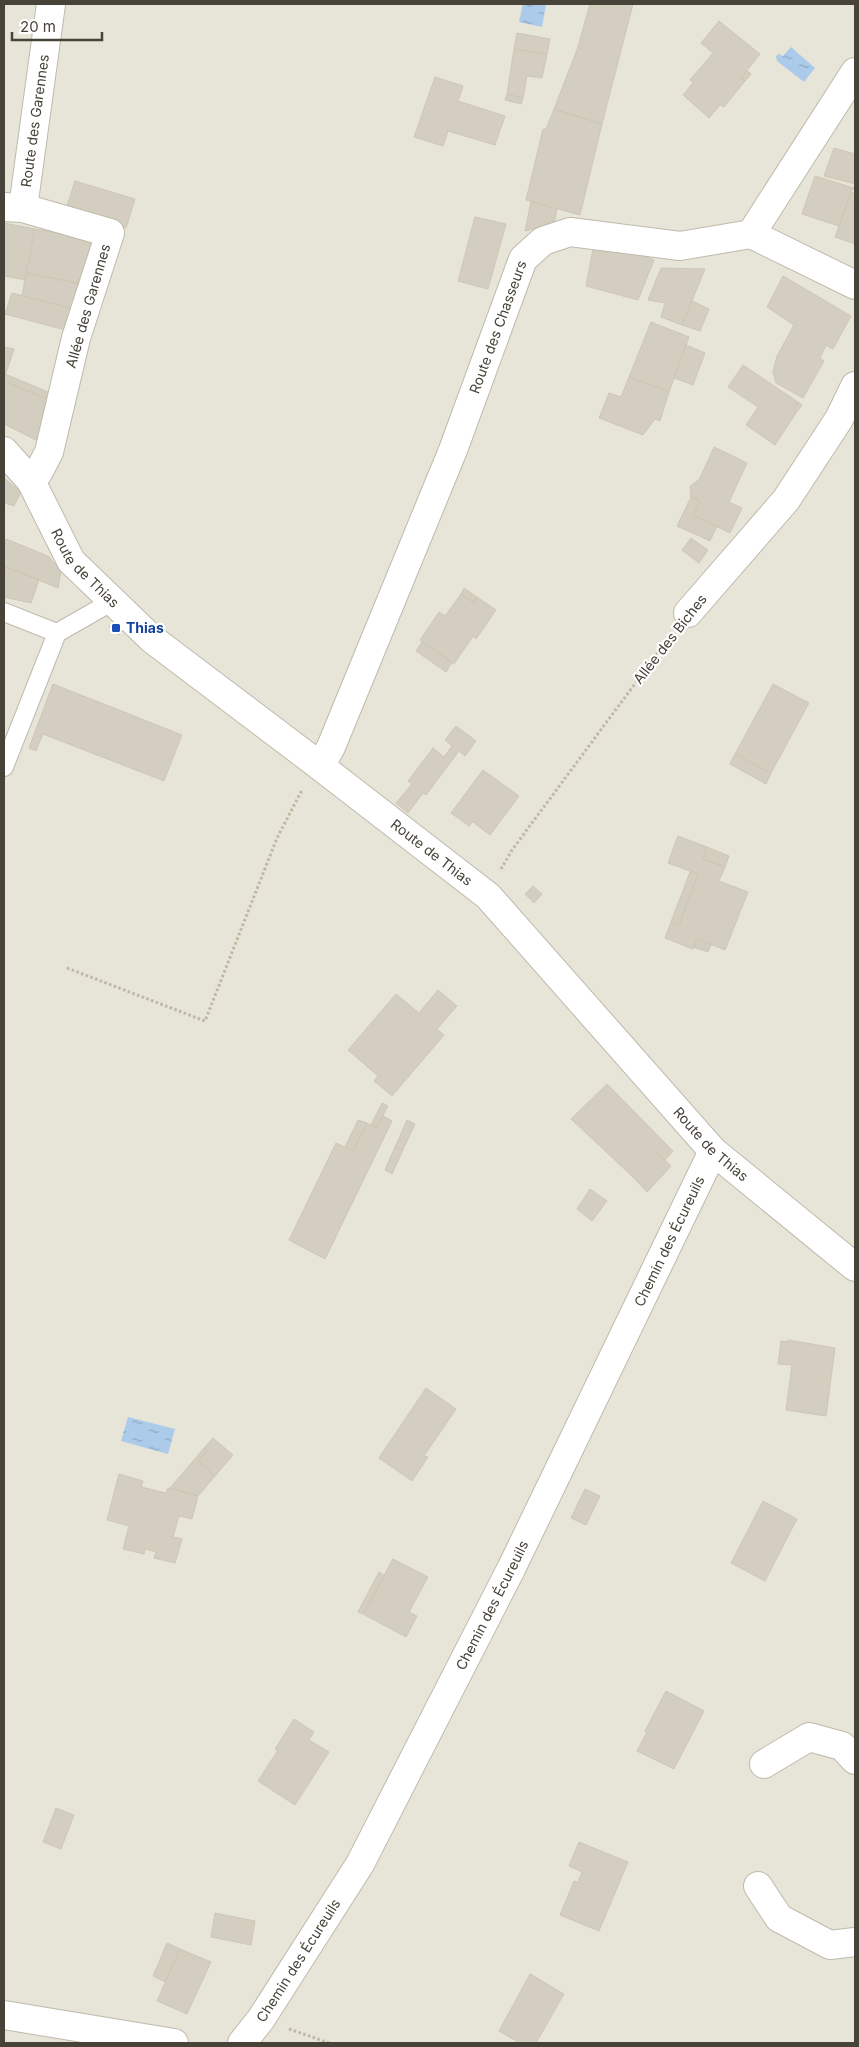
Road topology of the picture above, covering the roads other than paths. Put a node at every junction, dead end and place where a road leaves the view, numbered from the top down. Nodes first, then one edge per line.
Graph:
1 (51, 4) edge
2 (855, 72) edge
3 (13, 208) edge
4 (751, 234) junction
5 (855, 285) edge
6 (855, 386) edge
7 (4, 451) edge
8 (31, 481) junction
9 (113, 602) junction
10 (4, 612) edge
11 (688, 613) road end
12 (56, 633) junction
13 (318, 764) junction
14 (4, 767) edge
15 (713, 1151) junction
16 (855, 1267) edge
17 (855, 1760) edge
18 (764, 1764) dead end
19 (758, 1886) dead end
20 (855, 1942) edge
21 (4, 2015) edge
22 (174, 2043) edge
23 (242, 2043) edge

1 - 3 street, Route des Garennes
2 - 4 street
3 - 8 street, Allée des Garennes
4 - 5 street
4 - 13 street, Route des Chasseurs
6 - 11 street, Allée des Biches
7 - 8 street, Route de Thias
8 - 9 street, Route de Thias
9 - 12 lane
9 - 13 street, Route de Thias
10 - 12 lane
12 - 14 lane
13 - 15 street, Route de Thias
15 - 16 street, Route de Thias
15 - 23 street, Chemin des Écureuils
17 - 18 street
19 - 20 street
21 - 22 street

